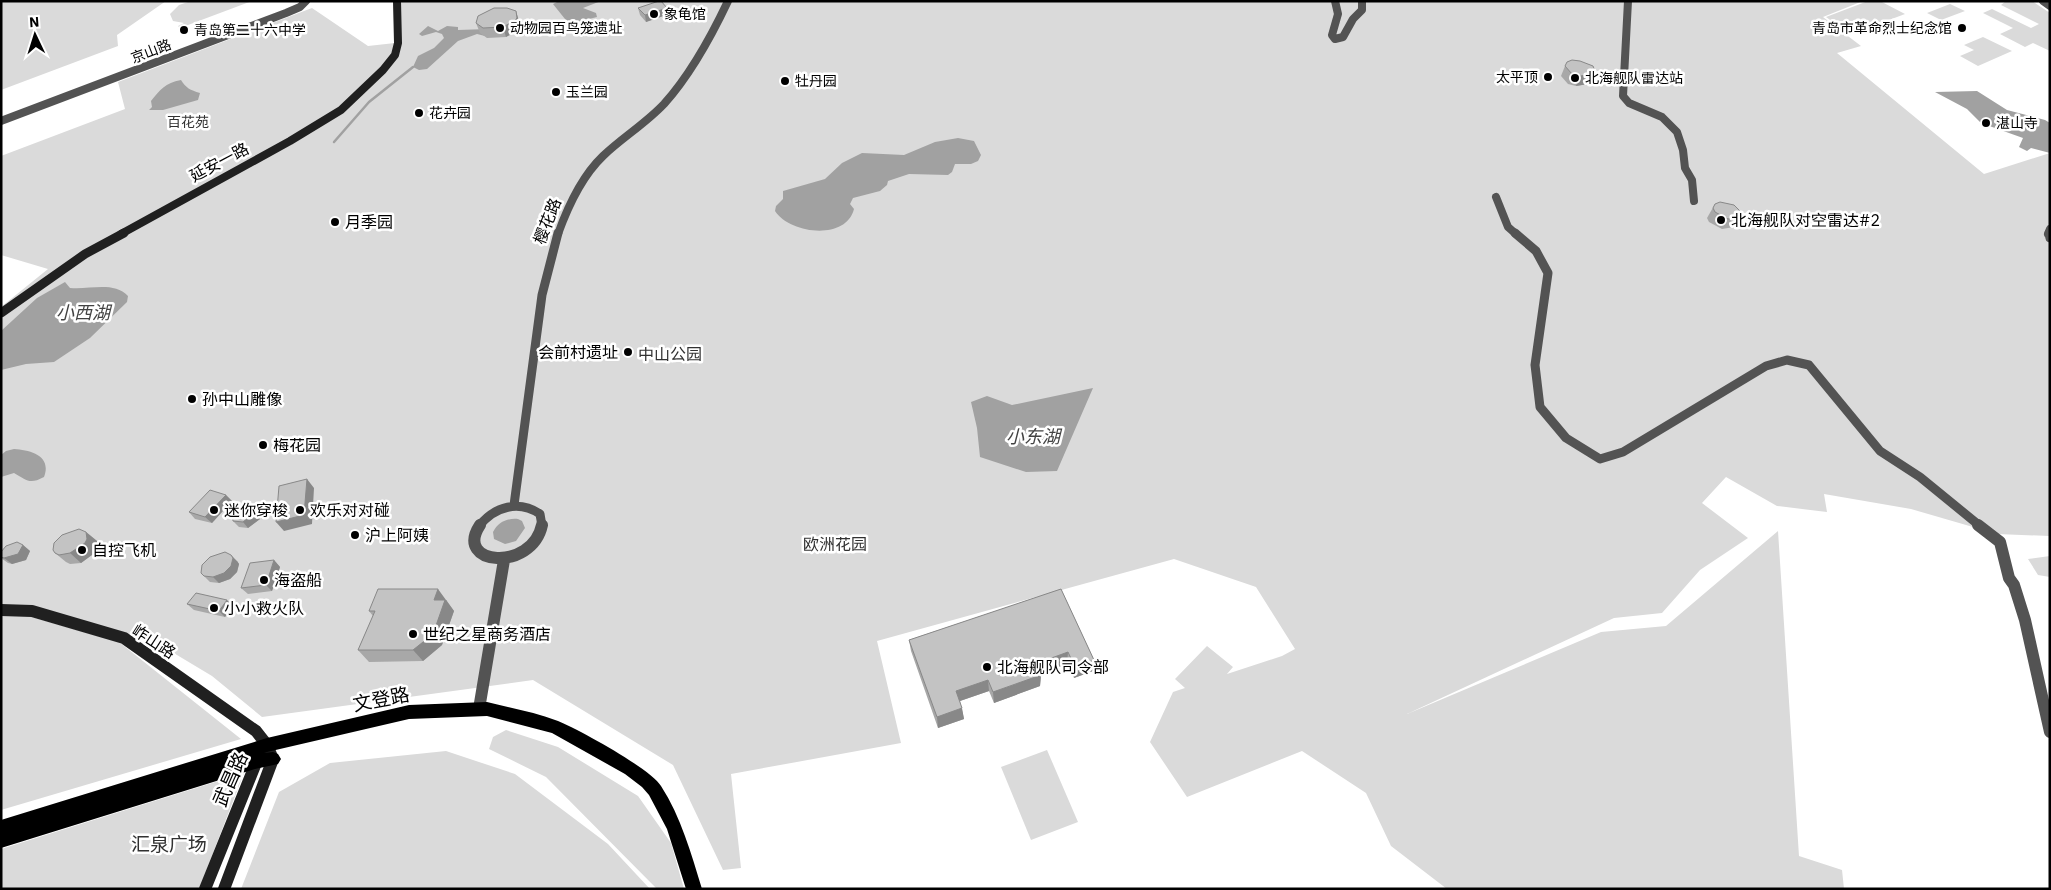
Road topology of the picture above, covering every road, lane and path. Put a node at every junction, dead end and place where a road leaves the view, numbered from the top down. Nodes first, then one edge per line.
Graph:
1 (306, 1) edge
2 (397, 1) edge
3 (728, 1) edge
4 (1335, 1) edge
5 (1362, 1) edge
6 (1628, 1) edge
7 (2042, 1) edge
8 (2050, 6) edge
9 (1, 121) edge
10 (1496, 197) dead end
11 (1694, 201) dead end
12 (2050, 229) edge
13 (2050, 238) edge
14 (1, 313) edge
15 (514, 505) junction
16 (504, 560) junction
17 (1, 610) edge
18 (478, 709) junction
19 (2050, 732) edge
20 (270, 752) junction
21 (255, 762) junction
22 (1, 828) edge
23 (1, 840) edge
24 (205, 889) edge
25 (224, 889) edge
26 (694, 889) edge

1 - 9 street, 京山路
2 - 14 main road, 延安一路
3 - 15 street, 樱花路
4 - 5 street
6 - 11 street
7 - 8 street
10 - 19 street
12 - 13 street
15 - 16 street
15 - 16 street
16 - 18 street
17 - 20 main road, 岞山路
18 - 20 main road, 文登路
18 - 26 main road, 文登路
20 - 21 main road
20 - 22 main road, 文登路
20 - 25 main road, 武昌路
21 - 23 main road
21 - 24 main road, 武昌路

